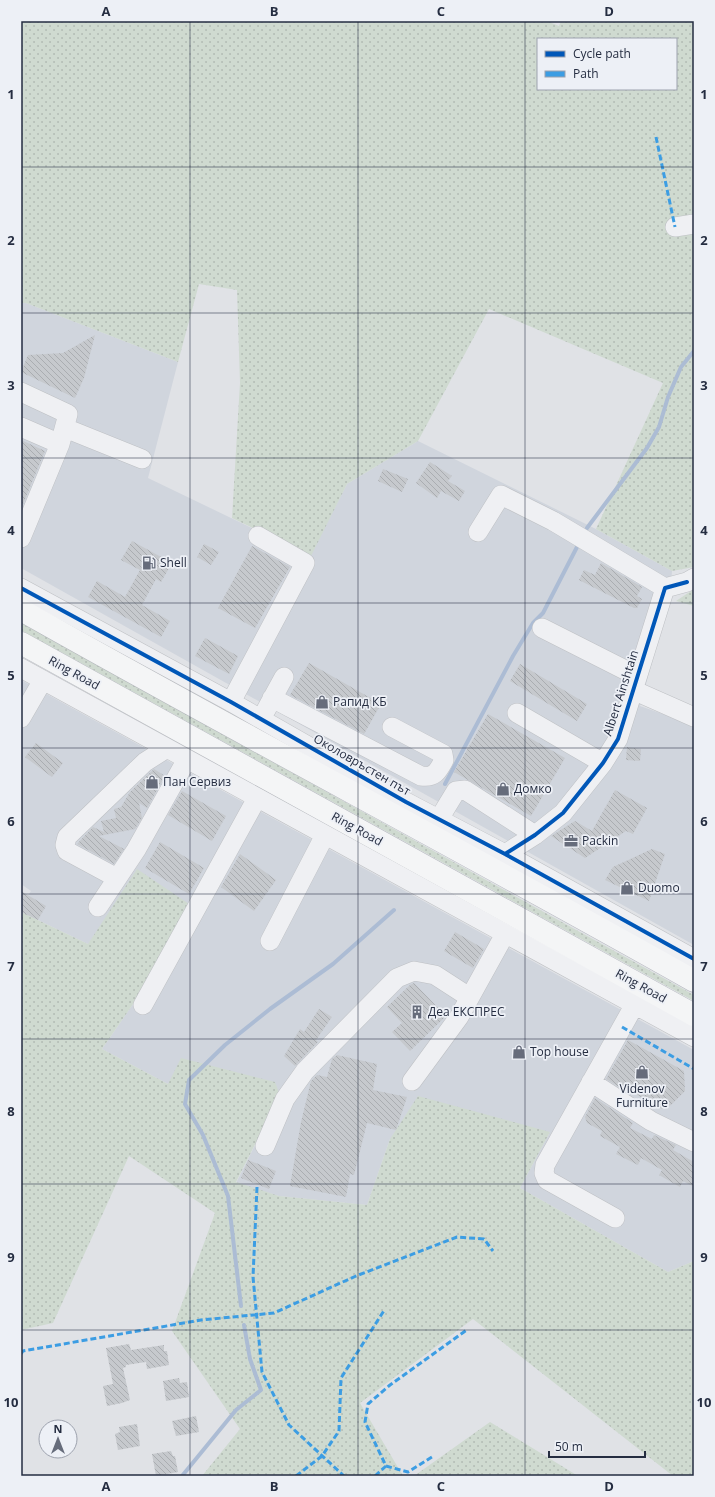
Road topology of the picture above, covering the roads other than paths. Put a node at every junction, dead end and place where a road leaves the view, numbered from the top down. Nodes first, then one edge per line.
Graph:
1 (694, 224) edge
2 (675, 227) dead end
3 (21, 392) edge
4 (21, 427) edge
5 (63, 436) junction
6 (142, 459) dead end
7 (478, 532) dead end
8 (258, 536) dead end
9 (21, 538) edge
10 (690, 580) edge
11 (21, 588) edge
12 (665, 588) junction
13 (21, 610) edge
14 (542, 628) dead end
15 (21, 643) edge
16 (21, 668) edge
17 (284, 677) dead end
18 (43, 680) junction
19 (635, 683) junction
20 (272, 698) junction
21 (231, 702) junction
22 (517, 713) dead end
23 (694, 717) edge
24 (21, 718) edge
25 (261, 720) junction
26 (392, 727) dead end
27 (168, 748) junction
28 (187, 759) junction
29 (603, 763) junction
30 (257, 798) junction
31 (439, 819) junction
32 (325, 835) junction
33 (535, 835) junction
34 (505, 854) junction
35 (117, 878) junction
36 (98, 907) dead end
37 (506, 934) junction
38 (270, 941) dead end
39 (694, 959) edge
40 (694, 981) edge
41 (469, 997) junction
42 (635, 1004) junction
43 (143, 1005) dead end
44 (694, 1015) edge
45 (694, 1037) edge
46 (412, 1080) dead end
47 (591, 1082) junction
48 (694, 1142) edge
49 (265, 1146) dead end
50 (615, 1218) dead end

1 - 2 street
3 - 5 street
4 - 5 street
5 - 6 street
5 - 9 street
7 - 12 street
8 - 21 street
10 - 12 street
11 - 21 street, Околовръстен път
12 - 19 street, Albert Ainshtain
13 - 40 highway
14 - 19 street
15 - 44 highway, Ring Road
16 - 18 street
17 - 20 street
18 - 24 street
18 - 27 street
19 - 23 street
19 - 29 street, Albert Ainshtain
20 - 25 street
20 - 26 street
21 - 25 street, Околовръстен път
22 - 29 street
25 - 31 street, Околовръстен път
27 - 28 street
27 - 35 street
28 - 30 street
28 - 35 street
29 - 33 street, Albert Ainshtain
30 - 32 street
30 - 43 street
31 - 33 street
31 - 34 street, Околовръстен път
32 - 37 street
32 - 38 street
33 - 34 street, Albert Ainshtain
34 - 39 street, Околовръстен път
35 - 36 street
37 - 41 street
37 - 42 street
41 - 46 street
41 - 49 street
42 - 45 street
42 - 47 street
47 - 48 street
47 - 50 street

